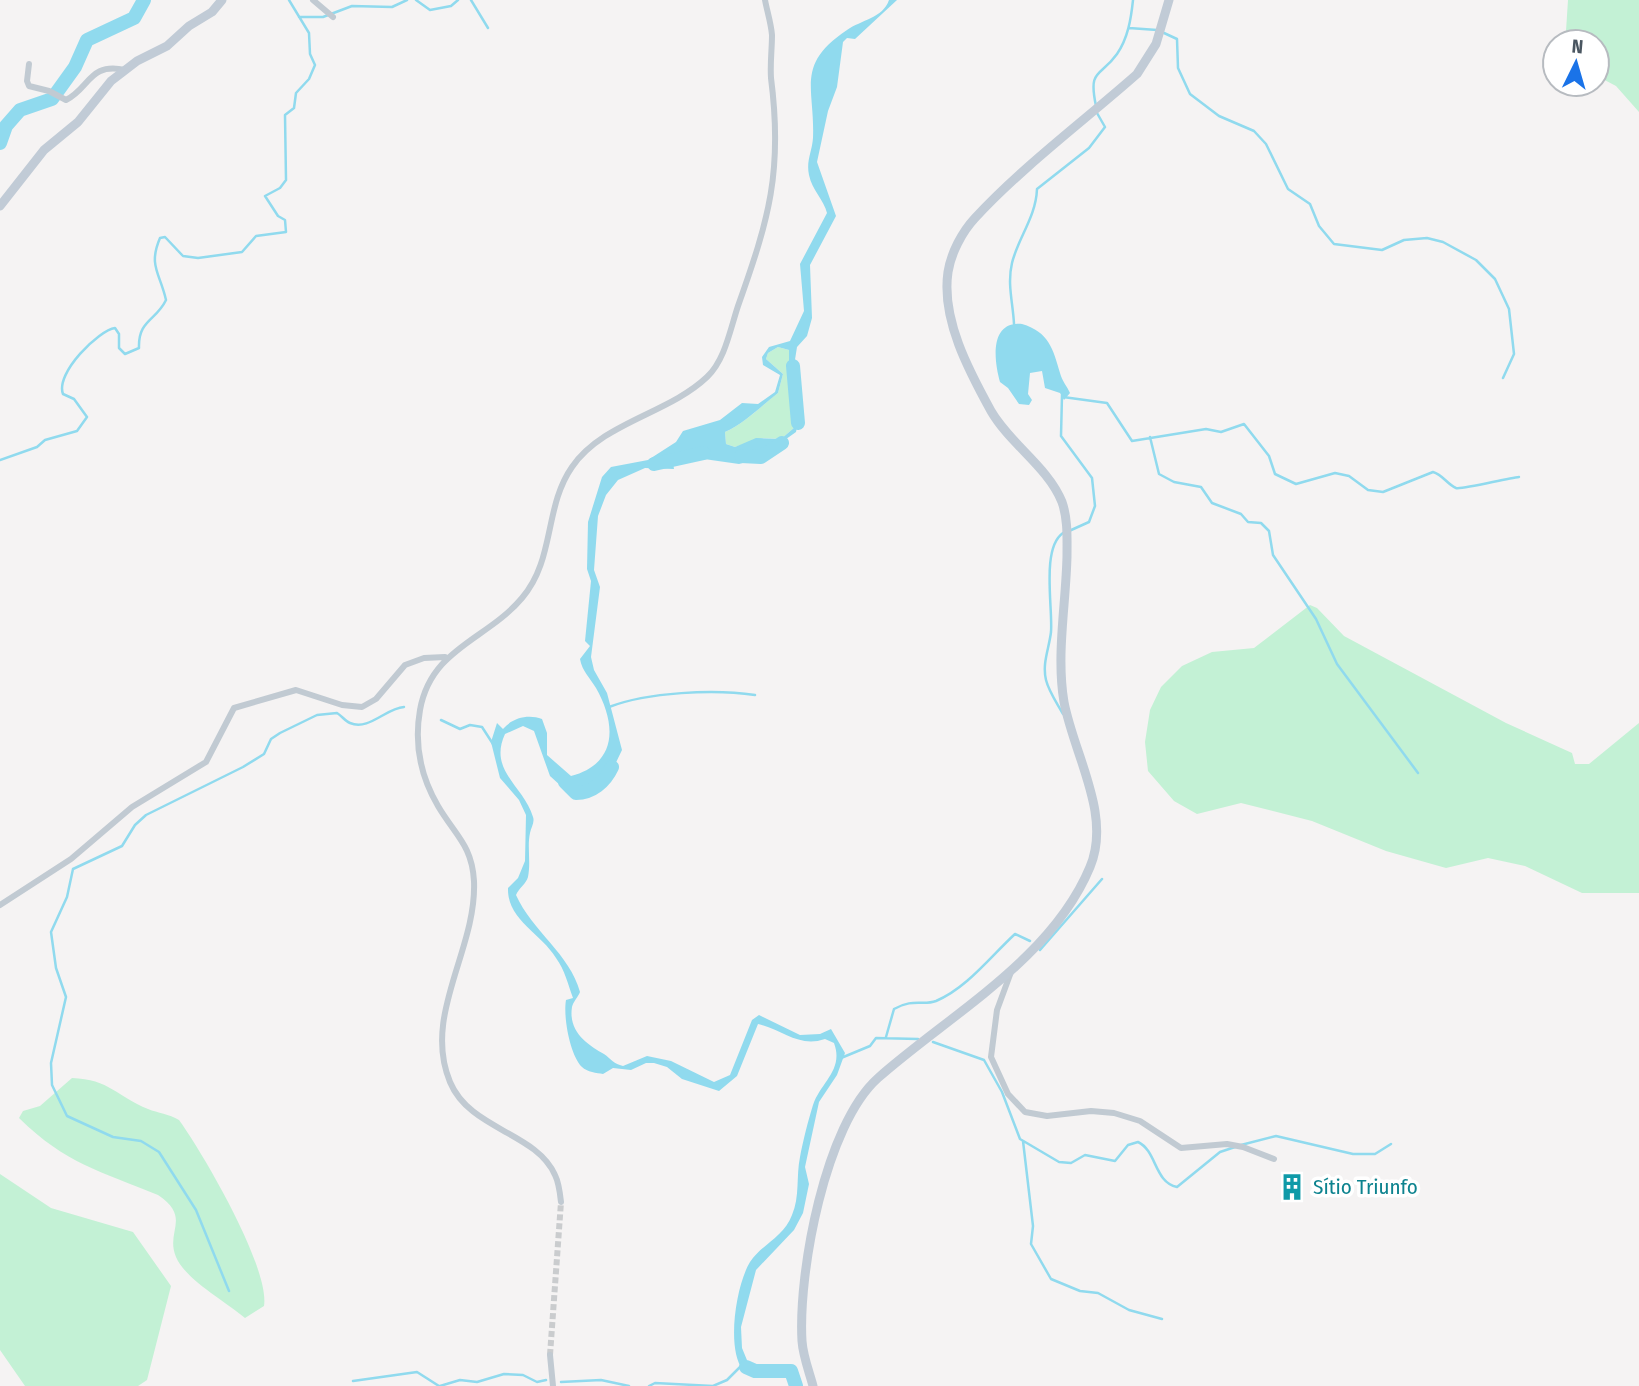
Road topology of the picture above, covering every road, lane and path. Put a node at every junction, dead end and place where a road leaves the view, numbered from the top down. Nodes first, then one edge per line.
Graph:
1 (222, 0) edge
2 (313, 0) edge
3 (765, 0) edge
4 (1168, 0) edge
5 (333, 18) dead end
6 (29, 64) dead end
7 (125, 70) junction
8 (0, 206) edge
9 (445, 657) junction
10 (0, 905) edge
11 (1012, 970) junction
12 (1274, 1159) dead end
13 (561, 1202) tunnel mouth
14 (550, 1354) tunnel mouth
15 (553, 1386) edge
16 (813, 1386) edge

1 - 7 main road
2 - 5 street
3 - 9 street
4 - 11 main road
6 - 7 street
7 - 8 main road
9 - 10 street
9 - 13 street
11 - 12 street
11 - 16 main road
14 - 15 street

